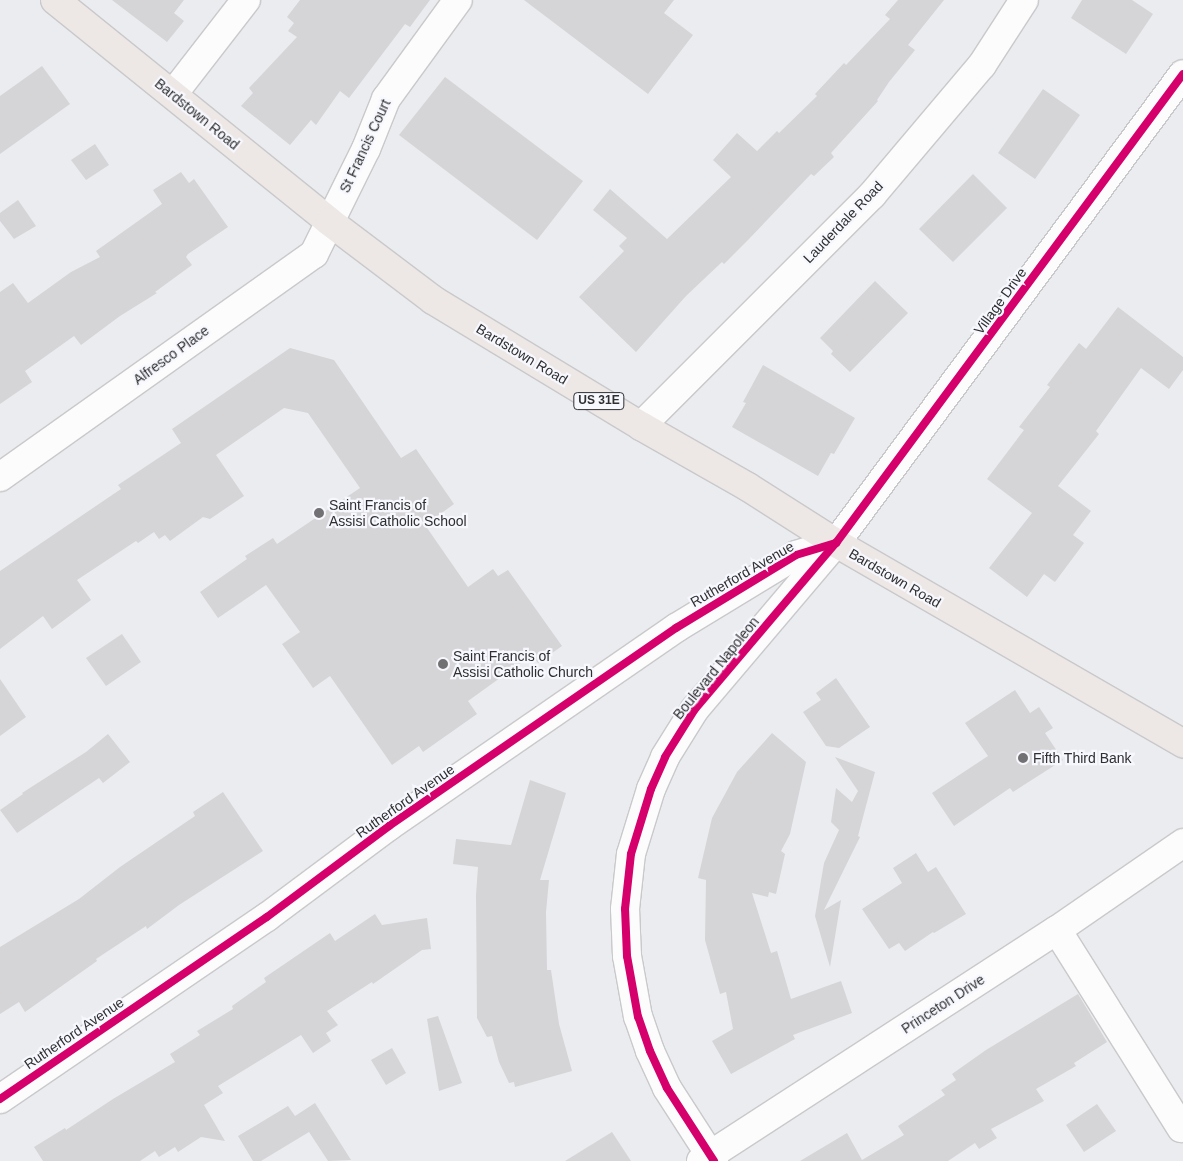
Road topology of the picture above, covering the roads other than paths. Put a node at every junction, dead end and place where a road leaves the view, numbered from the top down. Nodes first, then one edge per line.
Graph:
1 (55, 0) edge
2 (246, 0) edge
3 (458, 0) edge
4 (1024, 0) edge
5 (1183, 74) edge
6 (173, 94) junction
7 (330, 222) junction
8 (641, 426) junction
9 (0, 478) edge
10 (836, 544) junction
11 (1183, 743) edge
12 (1183, 843) edge
13 (1057, 930) junction
14 (0, 1098) edge
15 (1181, 1128) dead end
16 (708, 1159) edge

1 - 6 main road, Bardstown Road / US 31E
2 - 6 street
3 - 7 street, St Francis Court
4 - 8 street, Lauderdale Road
5 - 10 street, Village Drive
6 - 7 main road, Bardstown Road / US 31E
7 - 8 main road, Bardstown Road / US 31E
7 - 9 street, Alfresco Place
8 - 10 main road, Bardstown Road / US 31E
10 - 11 main road, Bardstown Road / US 31E
10 - 14 street, Rutherford Avenue
10 - 16 street, Boulevard Napoleon
12 - 13 street, Princeton Drive
13 - 15 street
13 - 16 street, Princeton Drive

